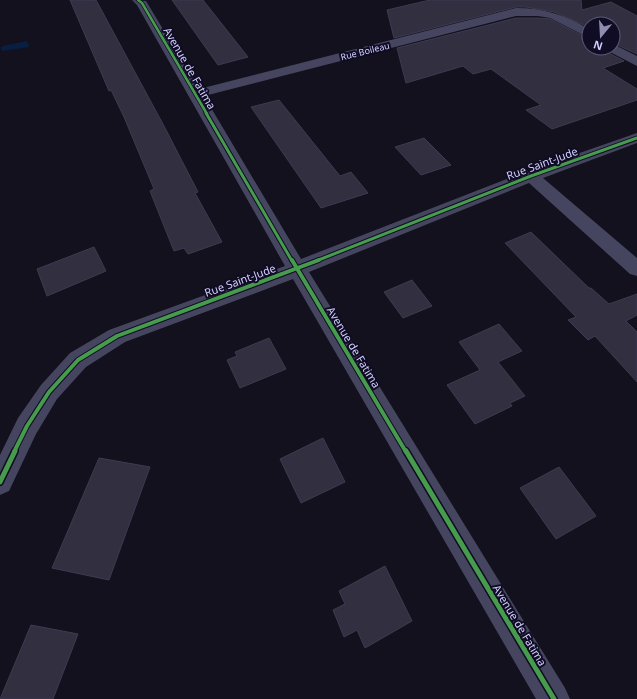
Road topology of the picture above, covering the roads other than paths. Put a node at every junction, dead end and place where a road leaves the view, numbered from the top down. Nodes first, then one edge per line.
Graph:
1 (141, 1) edge
2 (581, 29) edge
3 (621, 53) edge
4 (637, 62) edge
5 (195, 94) junction
6 (637, 138) edge
7 (531, 176) junction
8 (296, 269) junction
9 (637, 269) edge
10 (0, 482) edge
11 (554, 699) edge

1 - 5 street, Avenue de Fatima
2 - 5 street, Rue Boileau
3 - 4 street
5 - 8 street, Avenue de Fatima
6 - 7 street, Rue Saint-Jude
7 - 8 street, Rue Saint-Jude
7 - 9 street
8 - 10 street, Rue Saint-Jude
8 - 11 street, Avenue de Fatima

